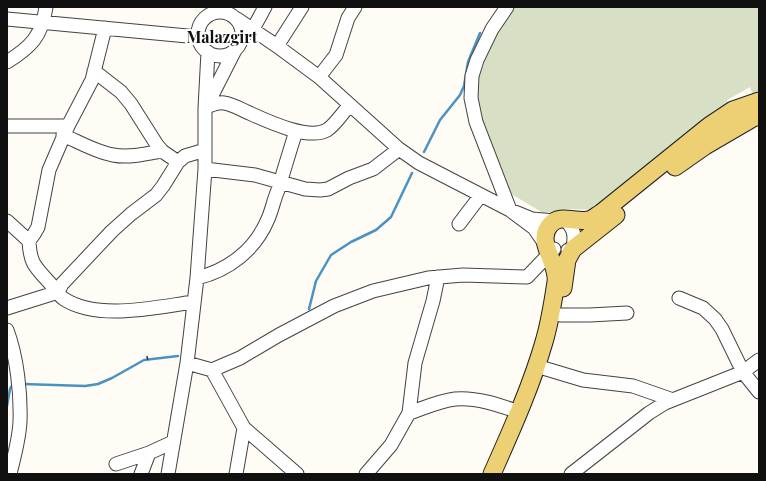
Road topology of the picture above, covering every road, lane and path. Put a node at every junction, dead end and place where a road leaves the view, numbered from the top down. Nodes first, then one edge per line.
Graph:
1 (46, 7) edge
2 (265, 7) edge
3 (302, 7) edge
4 (355, 7) edge
5 (507, 7) edge
6 (210, 11) edge
7 (7, 19) edge
8 (236, 19) junction
9 (44, 22) junction
10 (105, 28) junction
11 (253, 29) junction
12 (198, 37) junction
13 (242, 38) junction
14 (277, 46) junction
15 (235, 50) junction
16 (208, 52) junction
17 (7, 62) edge
18 (94, 71) junction
19 (319, 77) junction
20 (759, 101) edge
21 (350, 105) junction
22 (206, 108) junction
23 (759, 116) edge
24 (7, 126) edge
25 (66, 131) junction
26 (296, 131) junction
27 (399, 149) junction
28 (205, 150) junction
29 (162, 151) junction
30 (178, 162) junction
31 (205, 169) junction
32 (280, 183) junction
33 (481, 195) junction
34 (510, 210) junction
35 (559, 220) junction
36 (7, 221) edge
37 (459, 224) dead end
38 (29, 241) junction
39 (550, 248) junction
40 (574, 249) junction
41 (438, 277) junction
42 (197, 278) junction
43 (58, 292) junction
44 (679, 298) dead end
45 (194, 302) junction
46 (7, 308) edge
47 (628, 313) dead end
48 (560, 315) junction
49 (7, 330) edge
50 (147, 356) dead end
51 (759, 360) edge
52 (148, 362) dead end
53 (187, 363) junction
54 (543, 368) junction
55 (212, 370) junction
56 (742, 372) junction
57 (759, 392) edge
58 (673, 400) junction
59 (519, 412) junction
60 (409, 413) junction
61 (244, 428) junction
62 (173, 442) junction
63 (149, 453) junction
64 (116, 464) dead end
65 (10, 474) edge
66 (141, 474) edge
67 (168, 474) edge
68 (236, 474) edge
69 (297, 474) edge
70 (366, 474) edge
71 (492, 474) edge
72 (502, 474) edge
73 (572, 474) edge

1 - 9 street
2 - 11 street
3 - 14 street
4 - 19 street
5 - 34 street
6 - 8 street
6 - 12 street
7 - 9 street
8 - 11 street
8 - 13 street
9 - 10 street
9 - 17 street
10 - 12 street
10 - 18 street
11 - 13 street
11 - 14 street
12 - 16 street
13 - 15 street
14 - 19 street
15 - 16 street
15 - 22 street
16 - 22 street
18 - 25 street
18 - 29 street
19 - 21 street
20 - 35 main road
21 - 26 street
21 - 27 street
22 - 26 street
22 - 28 street
23 - 40 main road
24 - 25 street
25 - 29 street
25 - 38 street
26 - 32 street
27 - 32 street
27 - 33 street
28 - 30 street
28 - 31 street
29 - 30 street
30 - 43 street
31 - 32 street
31 - 42 street
32 - 42 street
33 - 34 street
33 - 37 street
34 - 35 street
34 - 39 street
35 - 39 main road
35 - 40 street
36 - 38 street
38 - 43 street
39 - 40 street
39 - 41 street
39 - 59 main road
40 - 48 main road
41 - 55 street
41 - 60 street
42 - 45 street
43 - 45 street
43 - 46 street
44 - 56 street
45 - 53 street
47 - 48 street
48 - 54 main road
49 - 65 street
50 - 52 path
51 - 56 street
53 - 55 street
53 - 62 street
54 - 58 street
54 - 72 main road
55 - 61 street
56 - 57 street
56 - 58 street
58 - 73 street
59 - 60 street
59 - 71 main road
60 - 70 street
61 - 68 street
61 - 69 street
62 - 63 street
62 - 67 street
63 - 64 street
63 - 66 street

